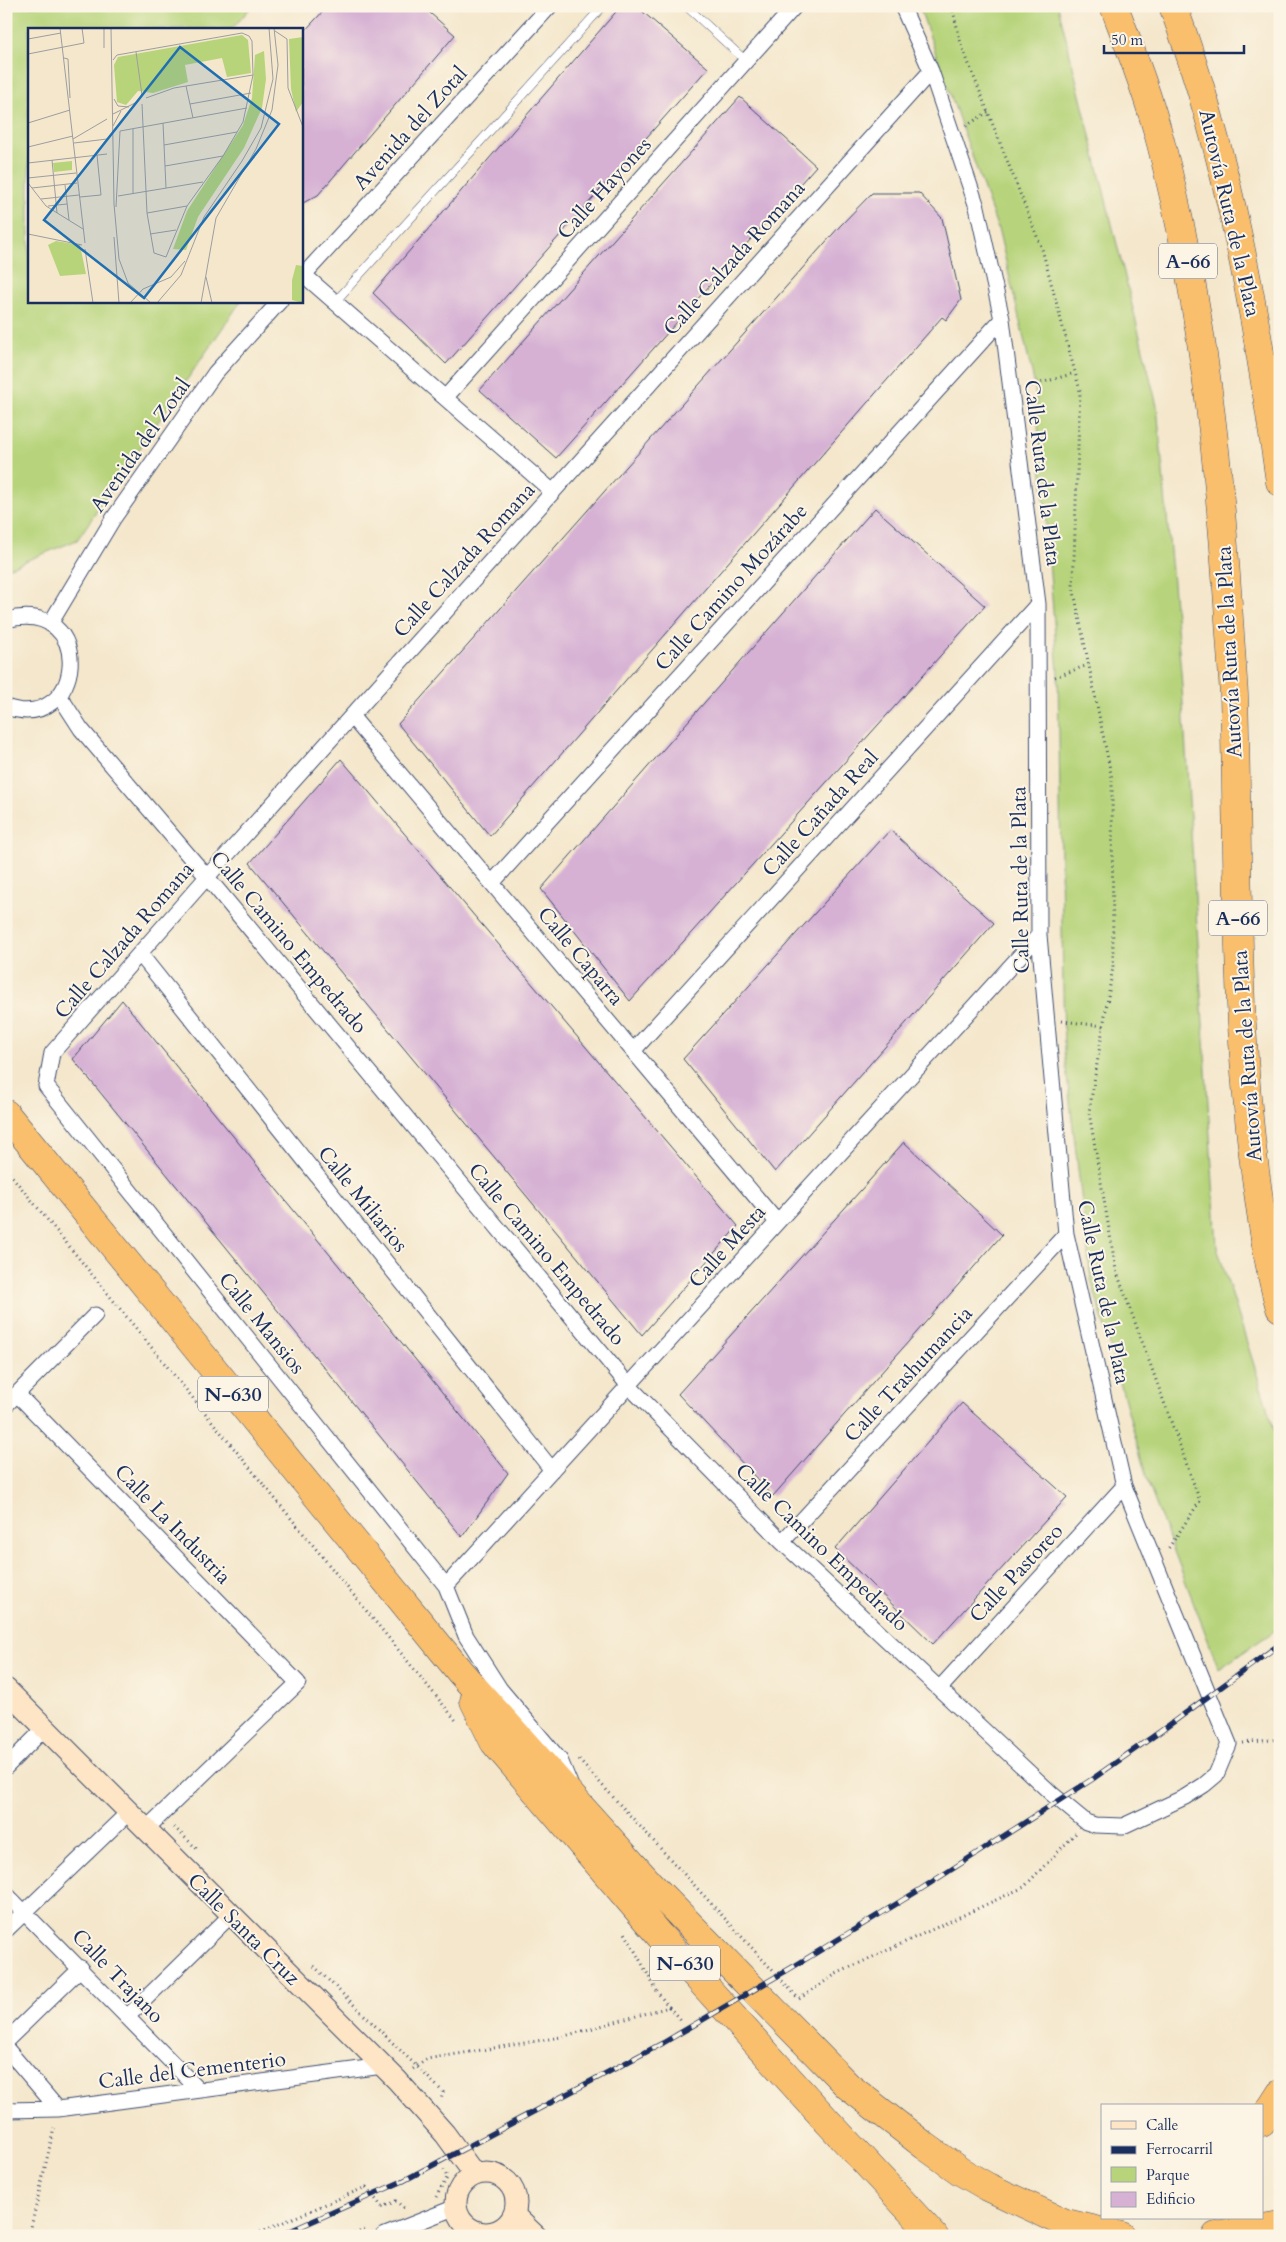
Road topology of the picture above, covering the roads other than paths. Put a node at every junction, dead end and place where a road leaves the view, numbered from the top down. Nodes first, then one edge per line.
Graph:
1 (550, 6) edge
2 (603, 6) edge
3 (686, 6) edge
4 (795, 6) edge
5 (902, 6) edge
6 (1114, 6) edge
7 (1173, 6) edge
8 (746, 61) junction
9 (931, 71) junction
10 (303, 277) edge
11 (279, 302) edge
12 (335, 302) junction
13 (1002, 319) junction
14 (445, 398) junction
15 (1280, 482) edge
16 (553, 492) junction
17 (1038, 604) junction
18 (6, 620) edge
19 (50, 624) junction
20 (59, 695) junction
21 (7, 709) edge
22 (352, 717) junction
23 (207, 877) junction
24 (492, 883) junction
25 (1039, 935) junction
26 (140, 954) junction
27 (633, 1051) junction
28 (46, 1086) joint
29 (6, 1114) edge
30 (777, 1222) junction
31 (1066, 1234) junction
32 (1280, 1308) edge
33 (95, 1315) dead end
34 (628, 1386) junction
35 (17, 1394) junction
36 (6, 1405) edge
37 (552, 1470) junction
38 (1124, 1486) junction
39 (782, 1542) junction
40 (446, 1586) junction
41 (461, 1673) junction
42 (6, 1688) edge
43 (940, 1688) junction
44 (46, 1728) junction
45 (6, 1767) edge
46 (580, 1806) junction
47 (129, 1812) junction
48 (1086, 1822) joint
49 (146, 1829) junction
50 (6, 1894) edge
51 (25, 1912) junction
52 (231, 1915) junction
53 (6, 1930) edge
54 (81, 1968) junction
55 (128, 2016) junction
56 (6, 2040) edge
57 (6, 2048) edge
58 (390, 2073) junction
59 (199, 2090) junction
60 (1280, 2094) edge
61 (58, 2109) junction
62 (6, 2110) edge
63 (1264, 2119) edge
64 (475, 2176) junction
65 (456, 2207) junction
66 (514, 2215) junction
67 (1216, 2220) edge
68 (1280, 2225) edge
69 (383, 2236) edge
70 (536, 2236) edge
71 (934, 2236) edge
72 (1122, 2236) edge
73 (1212, 2236) edge
74 (1216, 2236) edge

1 - 10 street, Avenida del Zotal
2 - 12 lane
3 - 8 lane
4 - 8 street, Calle Hayones
5 - 9 street, Calle Ruta de la Plata
6 - 32 highway, Autovía Ruta de la Plata / A-66
7 - 15 highway, Autovía Ruta de la Plata / A-66
8 - 14 street, Calle Hayones
9 - 13 street, Calle Ruta de la Plata
9 - 16 street, Calle Calzada Romana
10 - 12 street
11 - 19 street, Avenida del Zotal
12 - 14 street
13 - 17 street, Calle Ruta de la Plata
13 - 24 street, Calle Camino Mozárabe
14 - 16 street
16 - 22 street, Calle Calzada Romana
17 - 25 street, Calle Ruta de la Plata
17 - 27 street, Calle Cañada Real
18 - 19 street
19 - 20 street
20 - 21 street
20 - 23 street, Calle Camino Empedrado
22 - 23 street, Calle Calzada Romana
22 - 24 street, Calle Caparra
23 - 26 street, Calle Calzada Romana
23 - 34 street, Calle Camino Empedrado
24 - 27 street, Calle Caparra
25 - 30 street, Calle Mesta
25 - 31 street, Calle Ruta de la Plata
26 - 28 street, Calle Calzada Romana
26 - 37 street, Calle Miliarios
27 - 30 street, Calle Caparra
28 - 40 street, Calle Mansios
29 - 41 highway, N-630
30 - 34 street, Calle Mesta
31 - 38 street, Calle Ruta de la Plata
31 - 39 street, Calle Trashumancia
33 - 35 street
34 - 37 street, Calle Mesta
34 - 39 street, Calle Camino Empedrado
35 - 36 street
35 - 49 street, Calle La Industria
37 - 40 street, Calle Mesta
38 - 43 street, Calle Pastoreo
38 - 48 street, Calle Ruta de la Plata
39 - 43 street, Calle Camino Empedrado
40 - 46 street, Calle Mansios
41 - 46 highway, N-630
41 - 71 highway, N-630
42 - 44 main road, Calle Santa Cruz
43 - 48 street, Calle Camino Empedrado
44 - 45 street
44 - 47 main road, Calle Santa Cruz
46 - 72 highway
47 - 49 main road, Calle Santa Cruz
47 - 51 street
49 - 52 main road, Calle Santa Cruz
50 - 51 street, Calle Trajano
51 - 53 street
51 - 54 street, Calle Trajano
52 - 55 street
52 - 58 main road, Calle Santa Cruz
54 - 55 street, Calle Trajano
54 - 56 street
55 - 59 street, Calle Trajano
57 - 61 street
58 - 59 street, Calle del Cementerio
58 - 64 main road, Calle Santa Cruz
59 - 61 street, Calle del Cementerio
60 - 63 highway
61 - 62 street, Calle del Cementerio
64 - 65 main road
64 - 66 main road
65 - 66 main road
65 - 69 street
66 - 70 main road
67 - 73 highway
68 - 74 highway

